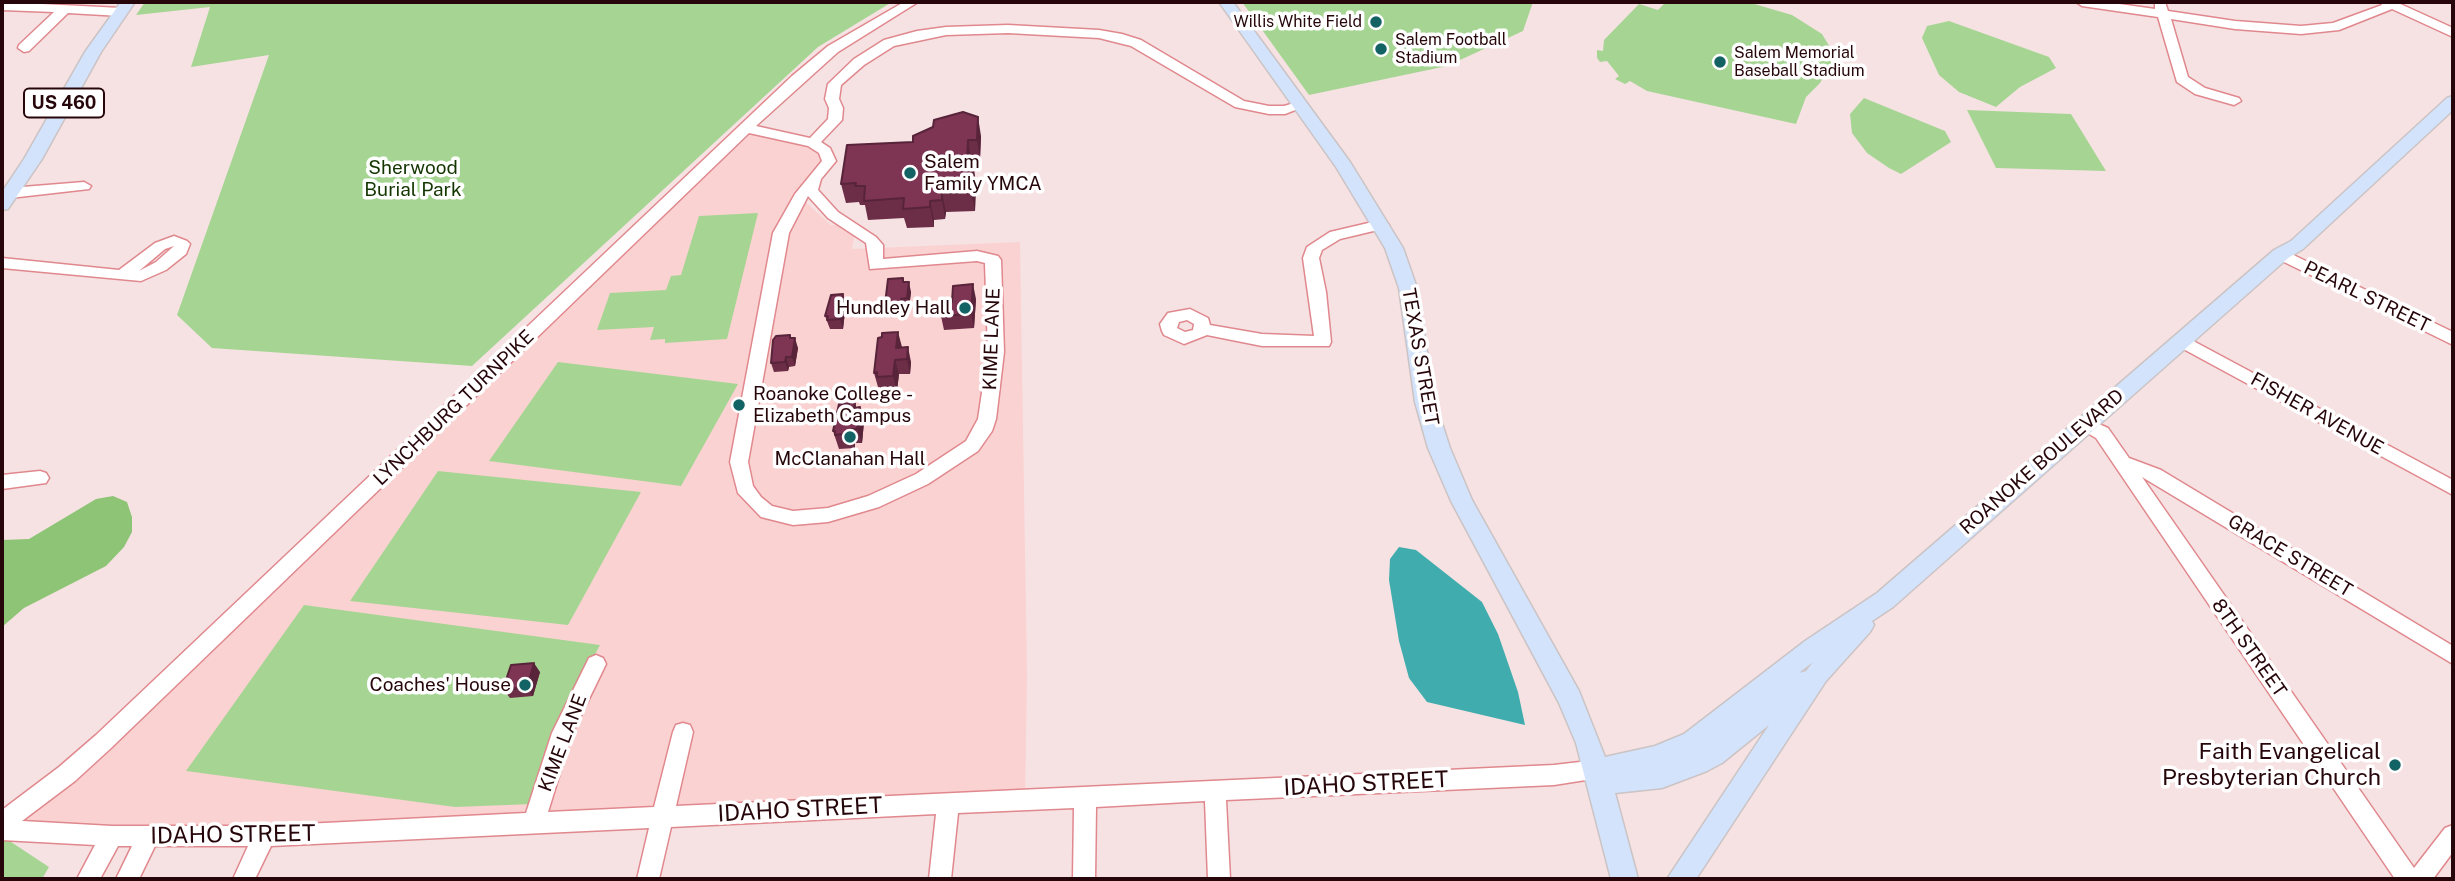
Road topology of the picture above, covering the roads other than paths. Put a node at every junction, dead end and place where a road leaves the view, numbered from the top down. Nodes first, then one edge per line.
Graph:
1 (912, 2) edge
2 (1226, 2) edge
3 (2082, 2) edge
4 (2389, 3) edge
5 (2, 6) edge
6 (124, 7) edge
7 (2161, 8) edge
8 (64, 10) junction
9 (2453, 33) edge
10 (24, 48) dead end
11 (2234, 101) dead end
12 (2453, 101) edge
13 (1301, 105) junction
14 (746, 128) junction
15 (813, 143) junction
16 (814, 178) junction
17 (84, 186) dead end
18 (5, 200) edge
19 (1380, 223) junction
20 (2281, 254) junction
21 (2, 263) edge
22 (122, 276) dead end
23 (1202, 330) dead end
24 (2453, 340) edge
25 (2182, 341) junction
26 (2085, 424) junction
27 (2123, 463) junction
28 (40, 478) dead end
29 (2, 482) edge
30 (2453, 488) edge
31 (1885, 600) junction
32 (2453, 656) edge
33 (596, 664) dead end
34 (1817, 674) junction
35 (683, 732) dead end
36 (1597, 770) junction
37 (1215, 791) junction
38 (1085, 797) junction
39 (948, 803) junction
40 (663, 817) junction
41 (2, 822) edge
42 (534, 823) junction
43 (2, 830) edge
44 (2453, 835) edge
45 (112, 836) junction
46 (149, 836) junction
47 (264, 836) junction
48 (88, 879) edge
49 (127, 879) edge
50 (243, 879) edge
51 (648, 879) edge
52 (940, 879) edge
53 (1084, 879) edge
54 (1219, 879) edge
55 (1624, 879) edge
56 (1681, 879) edge
57 (2408, 879) edge
58 (2418, 879) edge

1 - 14 street, LYNCHBURG TURNPIKE
2 - 13 main road, TEXAS STREET
3 - 7 street
4 - 7 street
4 - 9 street
5 - 8 street
6 - 8 street
6 - 18 main road, US 460
7 - 11 street
8 - 10 street
12 - 20 main road, ROANOKE BOULEVARD
13 - 15 street
13 - 19 main road, TEXAS STREET
14 - 15 street
14 - 41 street, LYNCHBURG TURNPIKE
15 - 16 street, KIME LANE
16 - 16 street, KIME LANE
17 - 18 street
19 - 23 street
19 - 36 main road, TEXAS STREET
20 - 24 street, PEARL STREET
20 - 25 main road, ROANOKE BOULEVARD
21 - 22 street
25 - 26 main road, ROANOKE BOULEVARD
25 - 30 street, FISHER AVENUE
26 - 27 street, 8TH STREET
26 - 31 main road, ROANOKE BOULEVARD
27 - 32 street, GRACE STREET
27 - 57 street, 8TH STREET
28 - 29 street
31 - 34 main road
31 - 36 main road, ROANOKE BOULEVARD
33 - 42 street, KIME LANE
34 - 36 main road
34 - 56 main road
35 - 40 street
36 - 37 street, IDAHO STREET
36 - 55 main road
37 - 38 street, IDAHO STREET
37 - 54 street
38 - 39 street, IDAHO STREET
38 - 53 street
39 - 40 street, IDAHO STREET
39 - 52 street
40 - 42 street, IDAHO STREET
40 - 51 street
42 - 47 street, IDAHO STREET
43 - 45 street, IDAHO STREET
44 - 58 street
45 - 46 street, IDAHO STREET
45 - 48 street
46 - 47 street, IDAHO STREET
46 - 49 street
47 - 50 street

